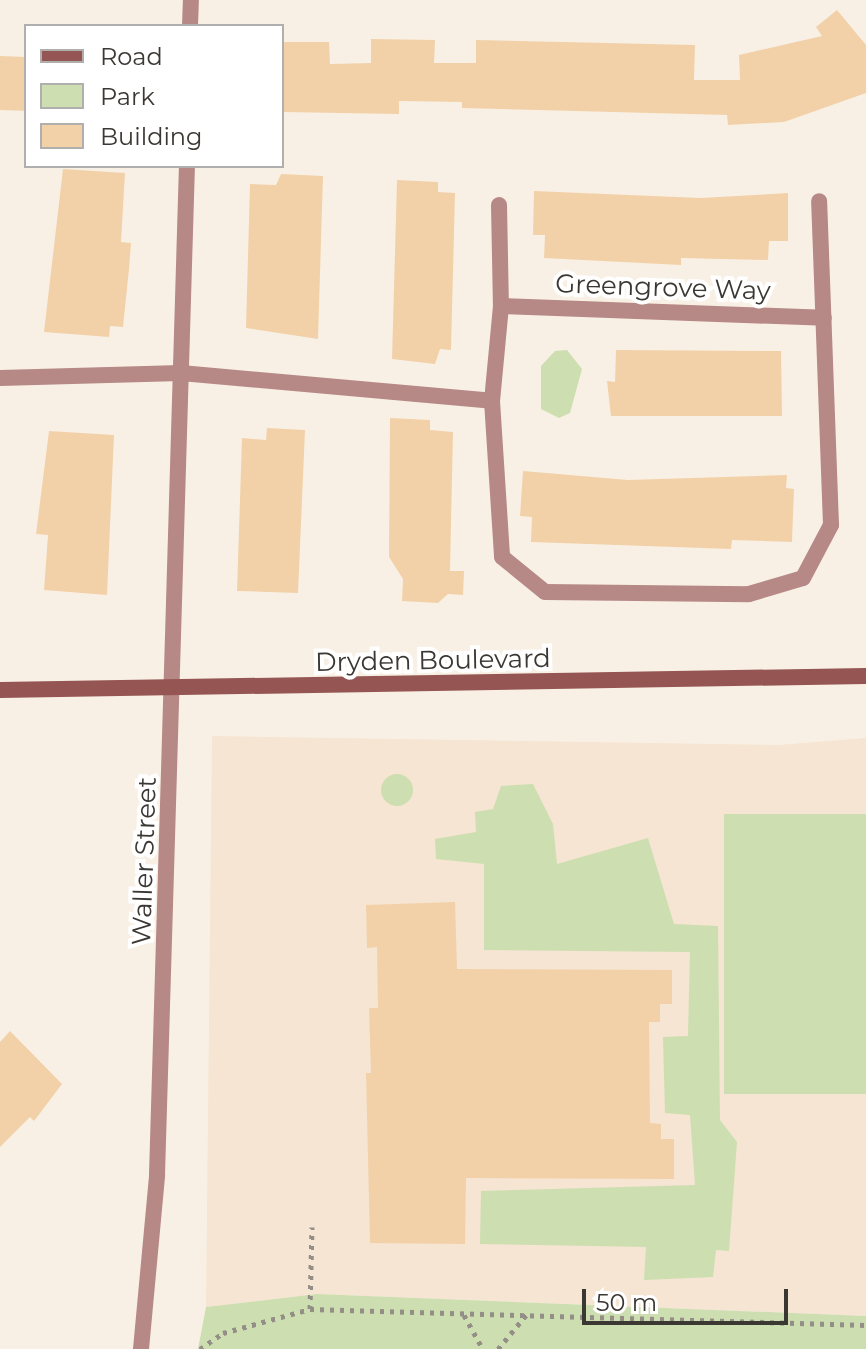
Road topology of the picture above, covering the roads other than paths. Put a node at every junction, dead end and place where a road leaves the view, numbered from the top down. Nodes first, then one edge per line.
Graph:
1 (191, 0) edge
2 (190, 24) edge
3 (187, 168) edge
4 (819, 201) dead end
5 (499, 205) dead end
6 (501, 306) junction
7 (824, 318) junction
8 (181, 373) junction
9 (0, 378) edge
10 (492, 401) junction
11 (866, 676) edge
12 (175, 686) junction
13 (0, 690) edge
14 (141, 1349) edge

1 - 2 street
3 - 8 street, Waller Street
4 - 7 street
5 - 6 street
6 - 7 street, Greengrove Way
6 - 10 street
7 - 10 street
8 - 9 street
8 - 10 street
8 - 12 street, Waller Street
11 - 12 street, Dryden Boulevard
12 - 13 street, Dryden Boulevard
12 - 14 street, Waller Street

